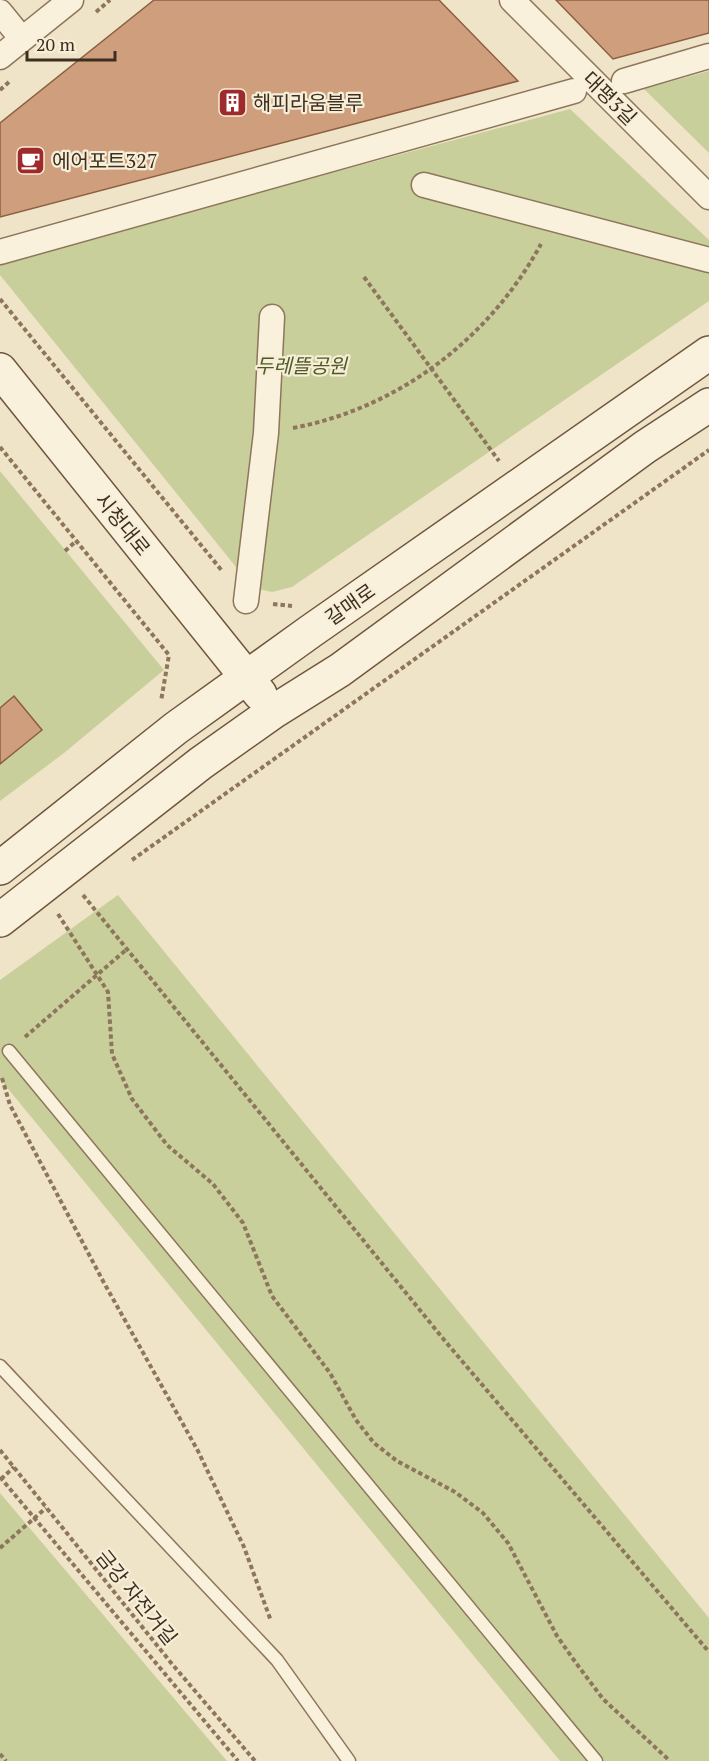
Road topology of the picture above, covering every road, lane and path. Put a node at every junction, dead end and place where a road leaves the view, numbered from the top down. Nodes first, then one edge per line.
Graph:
1 (71, 0) edge
2 (512, 0) edge
3 (0, 12) edge
4 (22, 39) junction
5 (0, 57) edge
6 (709, 57) edge
7 (624, 81) dead end
8 (574, 91) dead end
9 (424, 185) dead end
10 (709, 197) edge
11 (554, 219) junction
12 (0, 252) edge
13 (709, 260) edge
14 (364, 276) dead end
15 (0, 299) edge
16 (272, 317) dead end
17 (709, 353) edge
18 (432, 369) junction
19 (0, 370) edge
20 (709, 405) edge
21 (266, 433) junction
22 (0, 447) edge
23 (709, 450) edge
24 (503, 466) dead end
25 (75, 542) junction
26 (65, 551) dead end
27 (246, 601) junction
28 (292, 606) dead end
29 (248, 677) junction
30 (160, 705) dead end
31 (273, 712) junction
32 (130, 861) dead end
33 (0, 868) edge
34 (92, 887) dead end
35 (83, 894) junction
36 (75, 901) dead end
37 (66, 907) dead end
38 (58, 914) junction
39 (0, 920) edge
40 (48, 920) dead end
41 (127, 949) junction
42 (96, 974) junction
43 (9, 1051) joint
44 (0, 1071) edge
45 (0, 1366) edge
46 (0, 1450) edge
47 (14, 1467) junction
48 (0, 1478) edge
49 (46, 1508) junction
50 (35, 1518) junction
51 (0, 1548) edge
52 (709, 1653) edge
53 (277, 1660) junction
54 (238, 1761) edge
55 (255, 1761) edge
56 (349, 1761) edge
57 (596, 1761) edge
58 (670, 1761) edge

1 - 4 street
2 - 10 street, 대평3길
3 - 4 street
4 - 5 street
6 - 7 street
8 - 12 street
9 - 11 street
11 - 13 street
11 - 18 path
14 - 18 path
15 - 27 path
16 - 21 street
17 - 29 street, 갈매로
18 - 21 path
18 - 24 path
19 - 29 street, 시청대로
20 - 31 street
21 - 27 street
22 - 25 path
23 - 32 path
25 - 26 path
25 - 30 path
27 - 28 path
29 - 31 street, 시청대로
29 - 33 street, 갈매로
31 - 39 street
34 - 35 path
35 - 36 path
35 - 41 path
37 - 38 path
38 - 40 path
38 - 42 path
41 - 42 path
41 - 52 path
42 - 43 path
42 - 58 path
43 - 57 lane
44 - 53 path
45 - 53 lane
46 - 47 path, 금강 자전거길
47 - 48 path
47 - 49 path, 금강 자전거길
48 - 50 path
49 - 50 path
49 - 55 path, 금강 자전거길
50 - 51 path
50 - 54 path
53 - 56 lane

